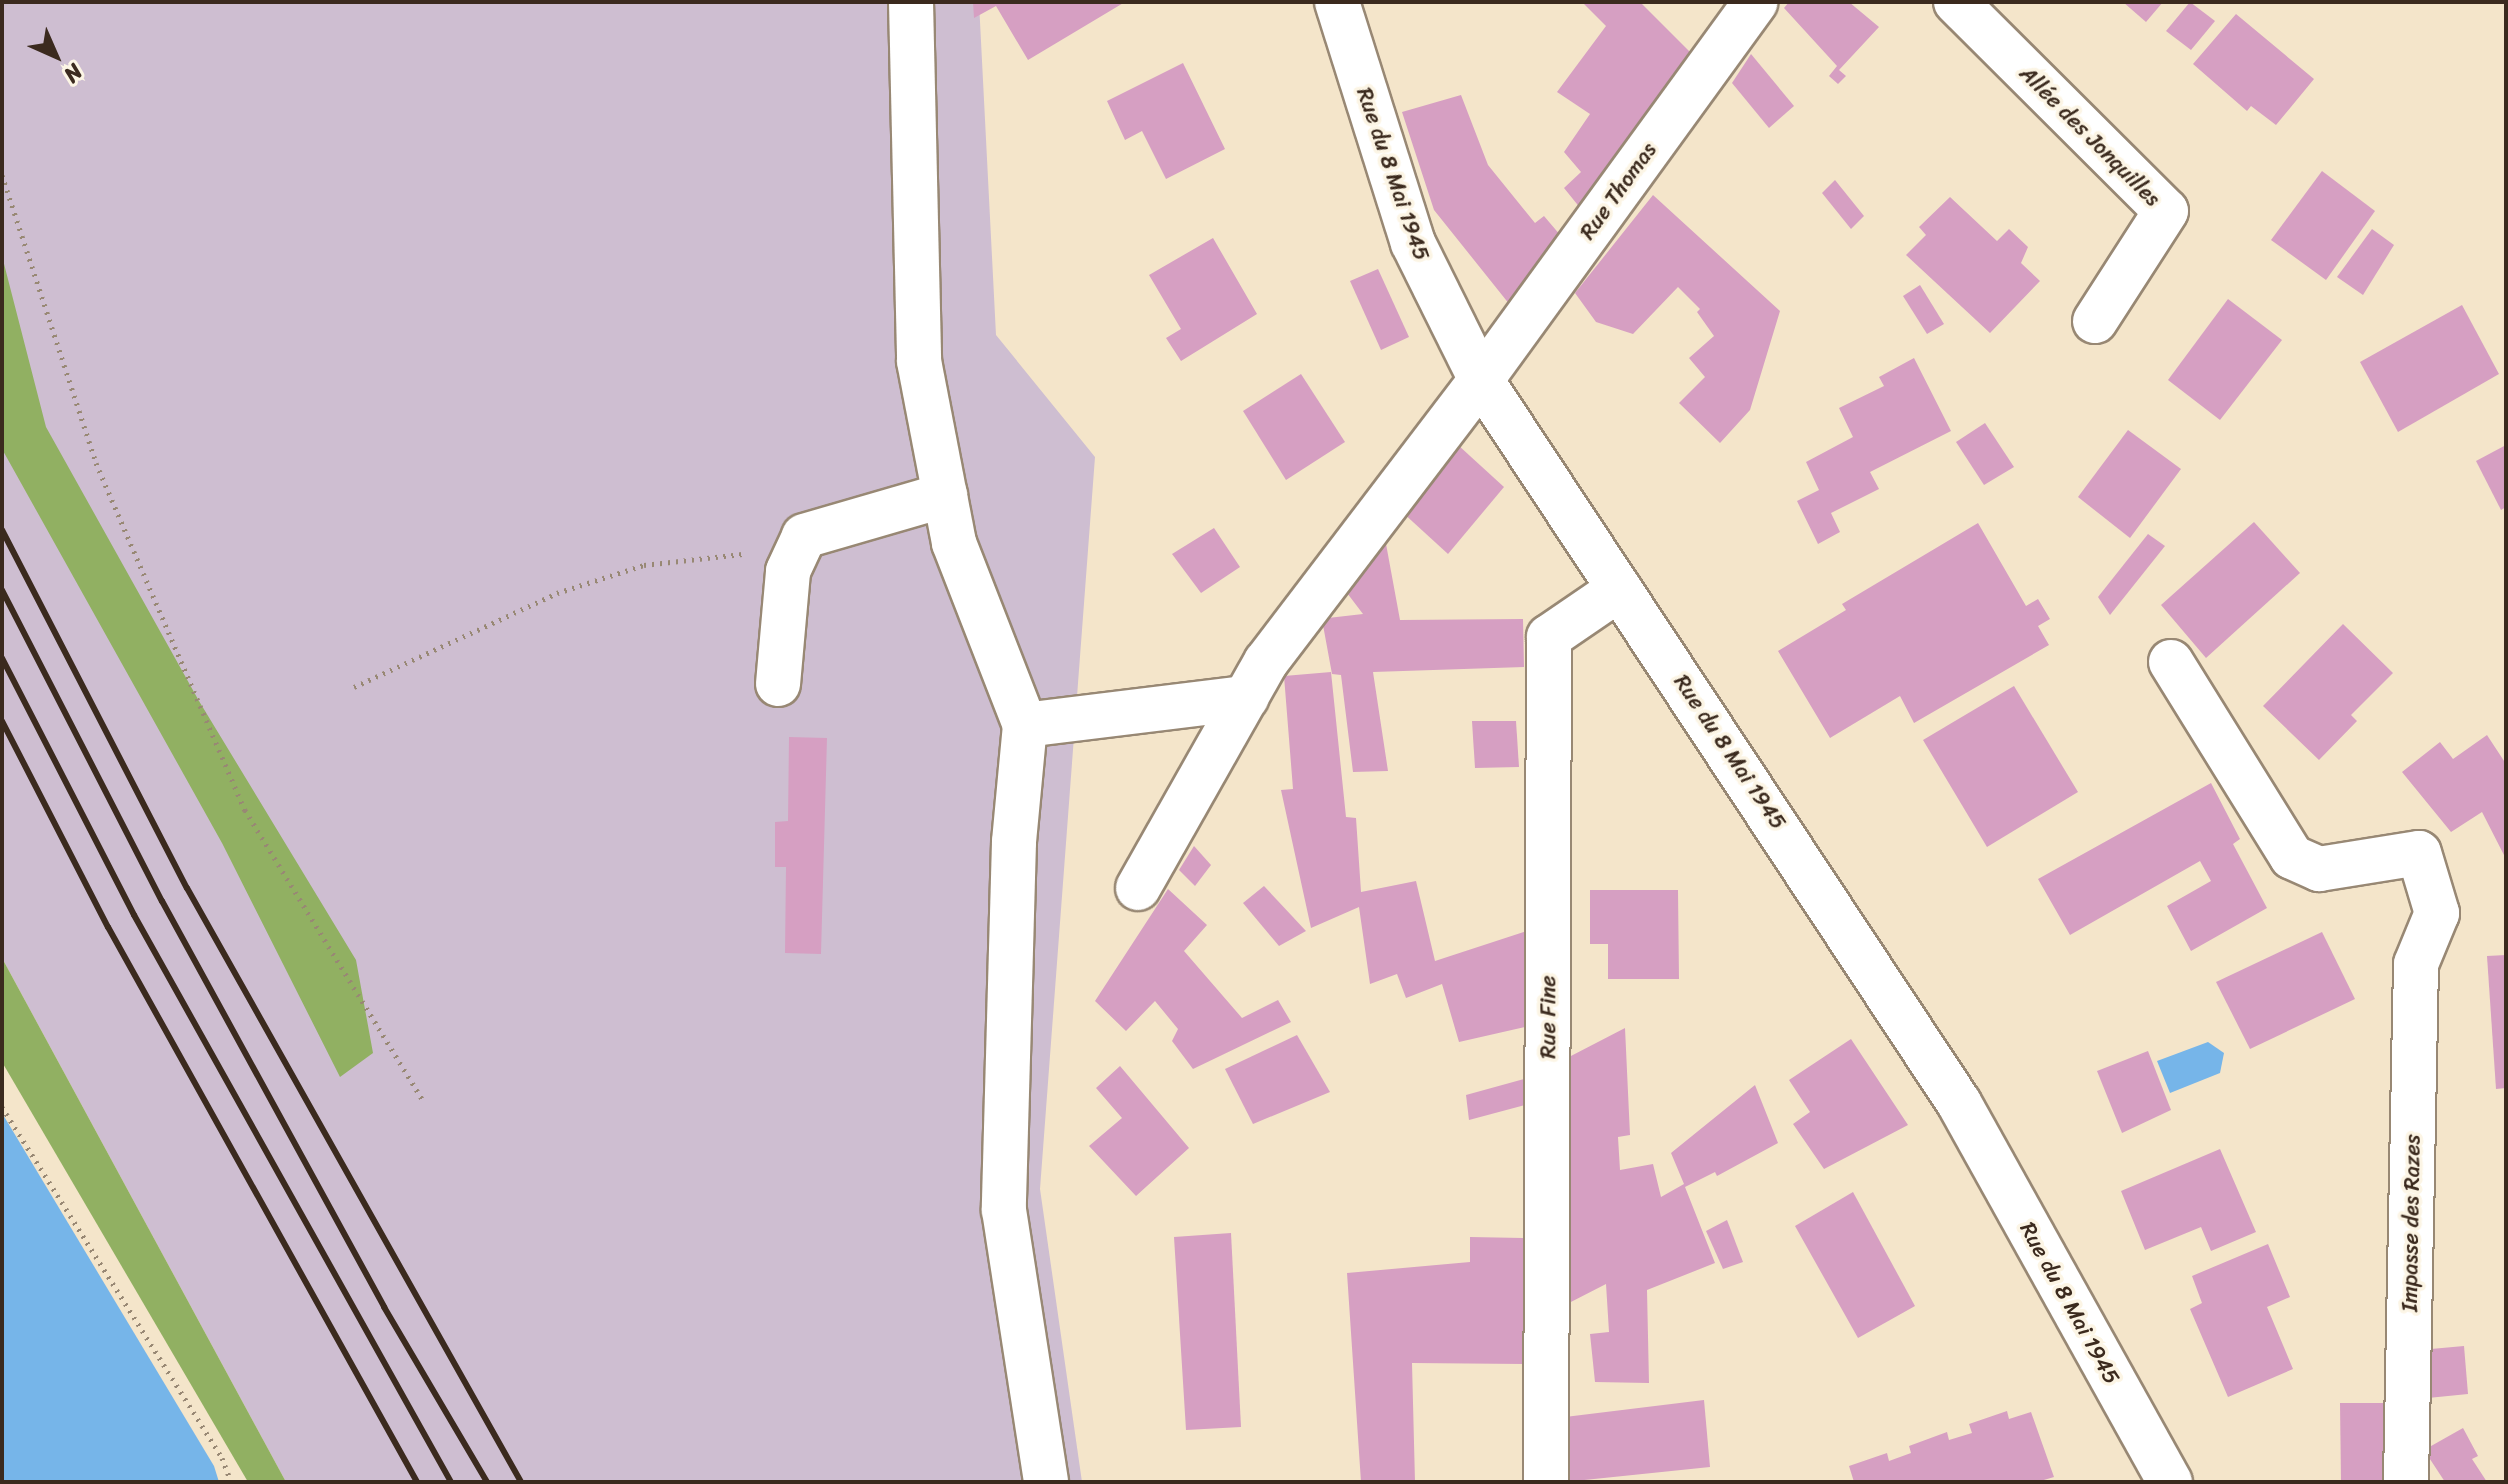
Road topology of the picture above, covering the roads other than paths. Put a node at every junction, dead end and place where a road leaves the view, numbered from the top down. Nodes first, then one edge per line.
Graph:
1 (911, 2) edge
2 (1337, 2) edge
3 (1756, 2) edge
4 (1956, 2) edge
5 (2095, 321) dead end
6 (1481, 380) junction
7 (945, 495) junction
8 (1619, 589) junction
9 (2171, 662) dead end
10 (778, 684) dead end
11 (1246, 698) junction
12 (1025, 725) junction
13 (1138, 888) dead end
14 (1046, 1482) edge
15 (1546, 1482) edge
16 (2170, 1482) edge
17 (2406, 1482) edge

1 - 7 street
2 - 6 street, Rue du 8 Mai 1945
3 - 6 street, Rue Thomas
4 - 5 street, Allée des Jonquilles
6 - 8 street, Rue du 8 Mai 1945
6 - 11 street, Rue Thomas
7 - 10 street
7 - 12 street
8 - 15 street, Rue Fine
8 - 16 street, Rue du 8 Mai 1945
9 - 17 street, Impasse des Razes
11 - 12 street
11 - 13 street, Rue Thomas
12 - 14 street

